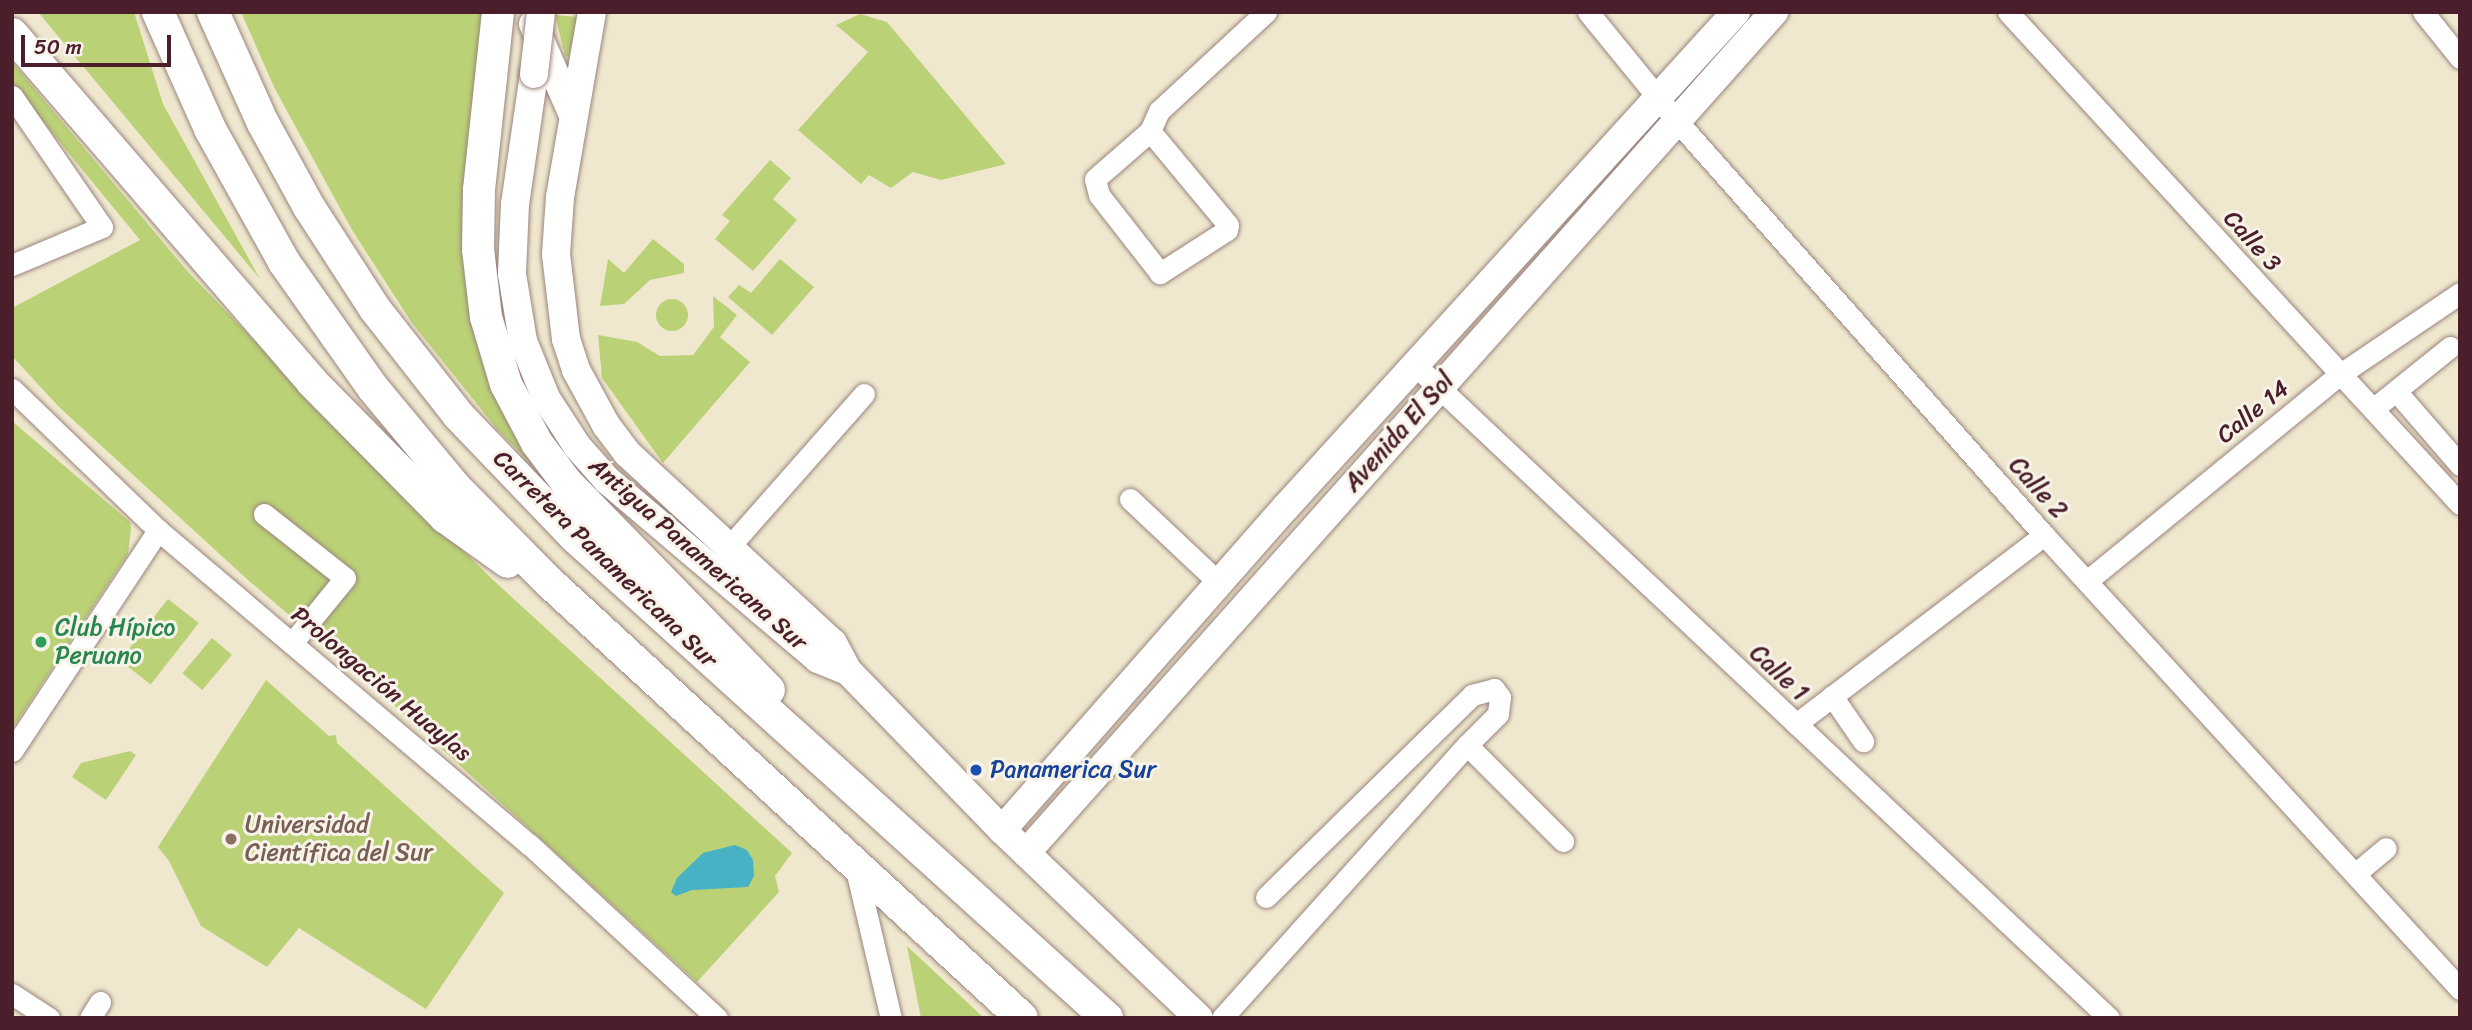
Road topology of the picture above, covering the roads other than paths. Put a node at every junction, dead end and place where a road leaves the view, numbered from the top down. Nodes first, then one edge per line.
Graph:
1 (158, 12) edge
2 (213, 12) edge
3 (498, 12) edge
4 (527, 12) edge
5 (541, 12) edge
6 (592, 12) edge
7 (1266, 12) edge
8 (1588, 12) edge
9 (1736, 12) edge
10 (1774, 12) edge
11 (2008, 12) edge
12 (2423, 12) edge
13 (12, 34) edge
14 (2460, 58) edge
15 (12, 96) edge
16 (1657, 98) junction
17 (573, 118) junction
18 (1676, 120) junction
19 (1150, 131) junction
20 (12, 265) edge
21 (2460, 293) edge
22 (2450, 347) dead end
23 (1415, 365) junction
24 (2339, 375) junction
25 (1439, 387) junction
26 (12, 389) edge
27 (2396, 391) junction
28 (864, 394) dead end
29 (2373, 409) junction
30 (2460, 465) edge
31 (1130, 499) dead end
32 (2460, 504) edge
33 (264, 514) dead end
34 (158, 530) junction
35 (2044, 535) junction
36 (729, 547) junction
37 (2087, 581) junction
38 (549, 582) junction
39 (1219, 583) junction
40 (292, 643) junction
41 (848, 671) junction
42 (1832, 696) junction
43 (1796, 724) junction
44 (1863, 741) dead end
45 (1467, 744) junction
46 (12, 751) edge
47 (822, 761) junction
48 (1002, 830) junction
49 (1563, 841) dead end
50 (2386, 848) dead end
51 (1026, 853) junction
52 (855, 865) junction
53 (2355, 874) junction
54 (1266, 897) dead end
55 (2460, 989) edge
56 (12, 993) edge
57 (49, 1018) edge
58 (717, 1018) edge
59 (891, 1018) edge
60 (1022, 1018) edge
61 (1107, 1018) edge
62 (1199, 1018) edge
63 (1222, 1018) edge
64 (2109, 1018) edge

1 - 38 highway
2 - 47 highway, Carretera Panamericana Sur
3 - 47 highway
4 - 17 main road
5 - 41 main road, Antigua Panamericana Sur, bridge
6 - 17 main road, Antigua Panamericana Sur
7 - 19 street
8 - 16 street, Calle 2
9 - 16 main road, Avenida El Sol
10 - 18 main road, Avenida El Sol
11 - 24 street, Calle 3
12 - 14 street
13 - 38 highway
15 - 20 street
16 - 18 street, Calle 2
16 - 23 main road, Avenida El Sol
17 - 36 main road, Antigua Panamericana Sur
18 - 25 main road, Avenida El Sol
18 - 35 street, Calle 2
19 - 19 street
21 - 24 street, Calle 14
22 - 27 street
23 - 25 street, Calle 1
23 - 39 main road, Avenida El Sol
24 - 29 street, Calle 3
24 - 37 street, Calle 14
25 - 43 street, Calle 1
25 - 51 main road, Avenida El Sol
26 - 34 street, Prolongación Huaylas
27 - 29 street
27 - 30 street
28 - 36 street
29 - 32 street, Calle 3
31 - 39 street
33 - 40 street
34 - 40 street, Prolongación Huaylas
34 - 46 street
35 - 37 street, Calle 2
35 - 42 street
36 - 41 main road, Antigua Panamericana Sur
37 - 53 street, Calle 2
38 - 52 highway
39 - 48 main road, Avenida El Sol
40 - 58 street, Prolongación Huaylas
41 - 48 main road, Antigua Panamericana Sur
42 - 43 street
42 - 44 street
43 - 64 street, Calle 1
45 - 49 street
45 - 54 street
45 - 63 street
47 - 61 highway, Carretera Panamericana Sur
48 - 51 main road, Antigua Panamericana Sur
50 - 53 street
51 - 62 main road, Antigua Panamericana Sur
52 - 59 street
52 - 60 highway
53 - 55 street, Calle 2
56 - 57 street

